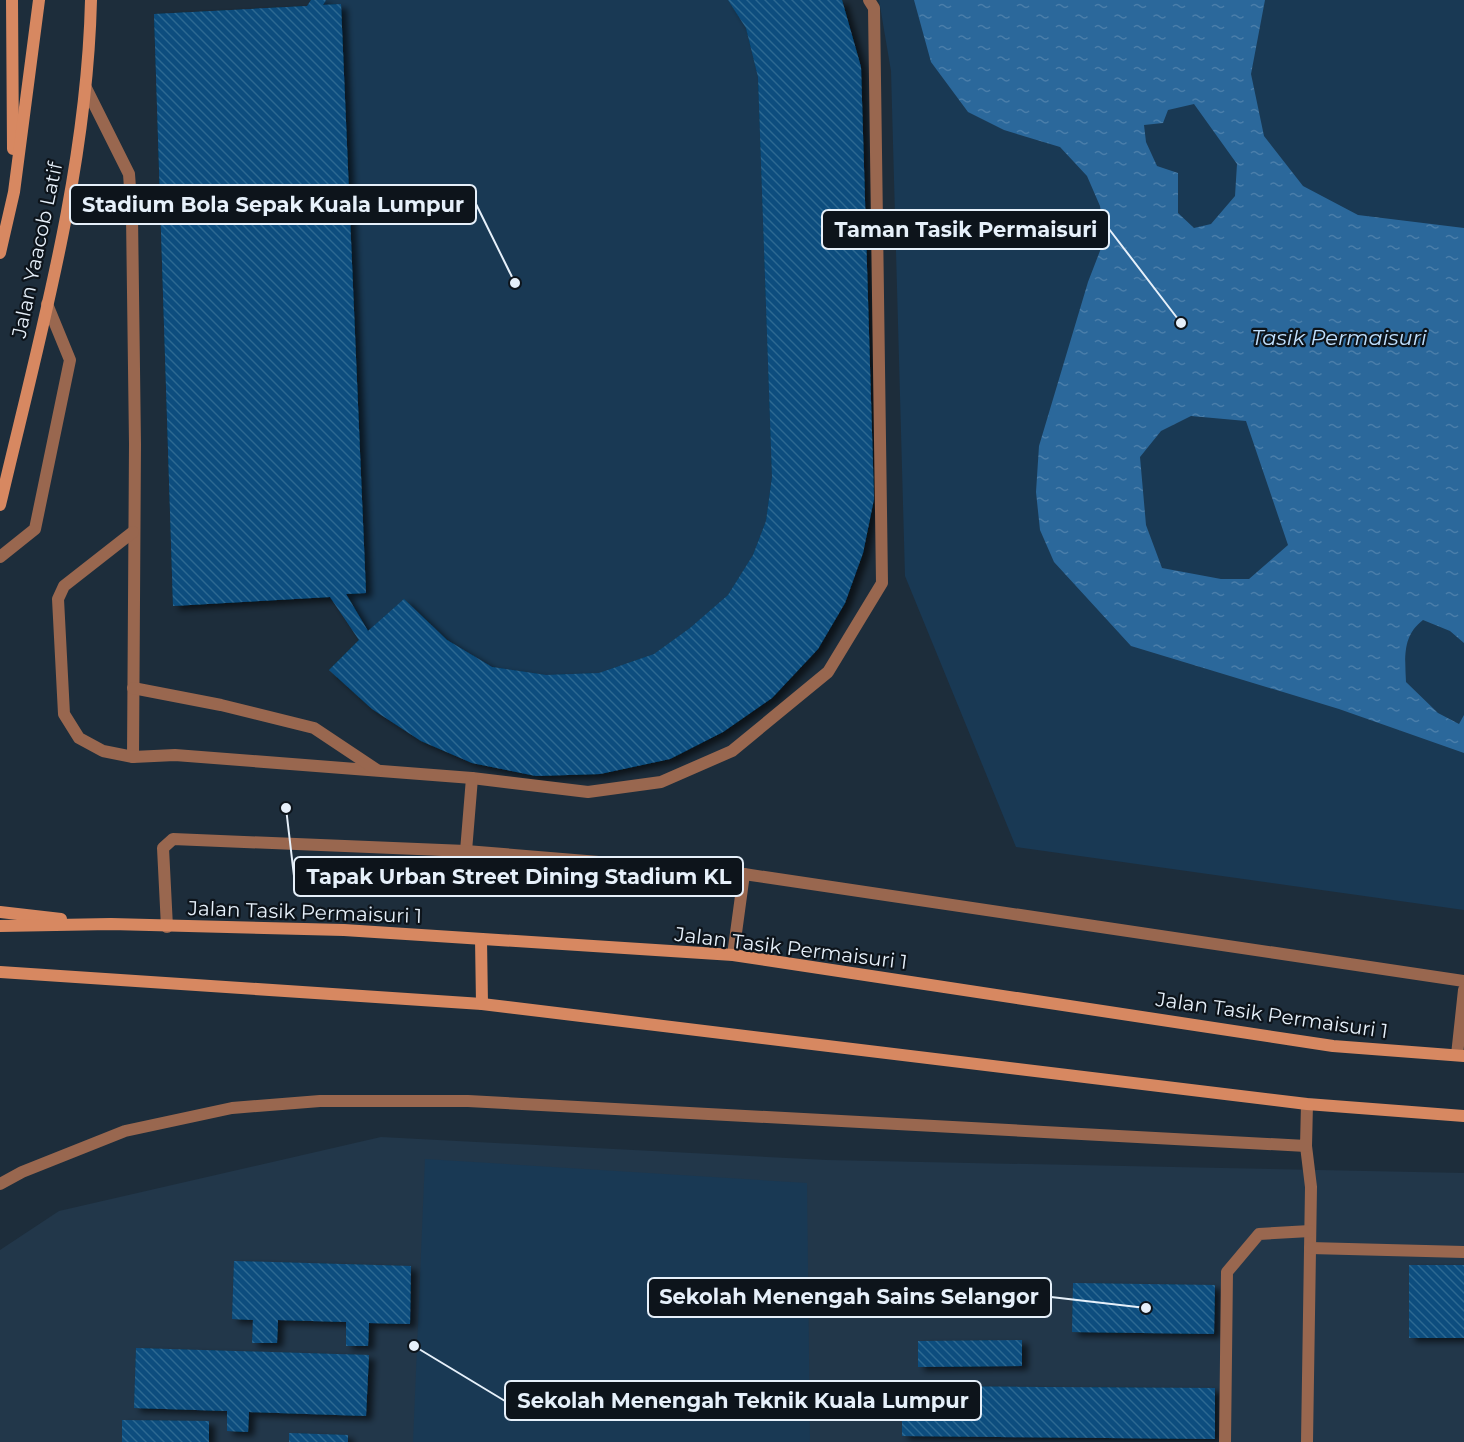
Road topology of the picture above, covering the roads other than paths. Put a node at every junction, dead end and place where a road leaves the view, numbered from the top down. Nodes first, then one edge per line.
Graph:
1 (12, 0) edge
2 (39, 0) edge
3 (91, 0) edge
4 (869, 0) edge
5 (86, 88) junction
6 (14, 192) junction
7 (0, 253) edge
8 (47, 304) junction
9 (0, 505) edge
10 (133, 532) junction
11 (0, 557) edge
12 (133, 688) junction
13 (133, 757) junction
14 (378, 770) junction
15 (472, 777) junction
16 (466, 851) junction
17 (744, 874) junction
18 (0, 912) edge
19 (111, 924) junction
20 (0, 926) edge
21 (167, 927) junction
22 (481, 939) junction
23 (733, 956) junction
24 (0, 972) edge
25 (1464, 981) edge
26 (1464, 990) edge
27 (482, 1004) junction
28 (1460, 1055) edge
29 (1307, 1104) junction
30 (1464, 1116) edge
31 (1306, 1146) junction
32 (0, 1184) edge
33 (1310, 1231) junction
34 (1310, 1248) junction
35 (1464, 1252) edge
36 (1225, 1442) edge
37 (1307, 1442) edge

1 - 6 main road
2 - 6 main road, Jalan Yaacob Latif
3 - 5 main road, Jalan Yaacob Latif
4 - 15 street
5 - 8 main road, Jalan Yaacob Latif
5 - 10 street
6 - 7 main road, Jalan Yaacob Latif
8 - 9 main road, Jalan Yaacob Latif
8 - 11 street
10 - 12 street
10 - 13 street
12 - 13 street
12 - 14 street
13 - 14 street
14 - 15 street
15 - 16 street
16 - 17 street
16 - 21 street
17 - 23 street
17 - 25 street
18 - 19 main road
19 - 20 main road, Jalan Tasik Permaisuri 1
19 - 21 main road, Jalan Tasik Permaisuri 1
21 - 22 main road, Jalan Tasik Permaisuri 1
22 - 23 main road, Jalan Tasik Permaisuri 1
22 - 27 main road
23 - 28 main road, Jalan Tasik Permaisuri 1
24 - 27 main road
26 - 28 street
27 - 29 main road
29 - 30 main road
29 - 31 street
31 - 32 street
31 - 33 street
33 - 34 street
33 - 36 street
34 - 35 street
34 - 37 street

